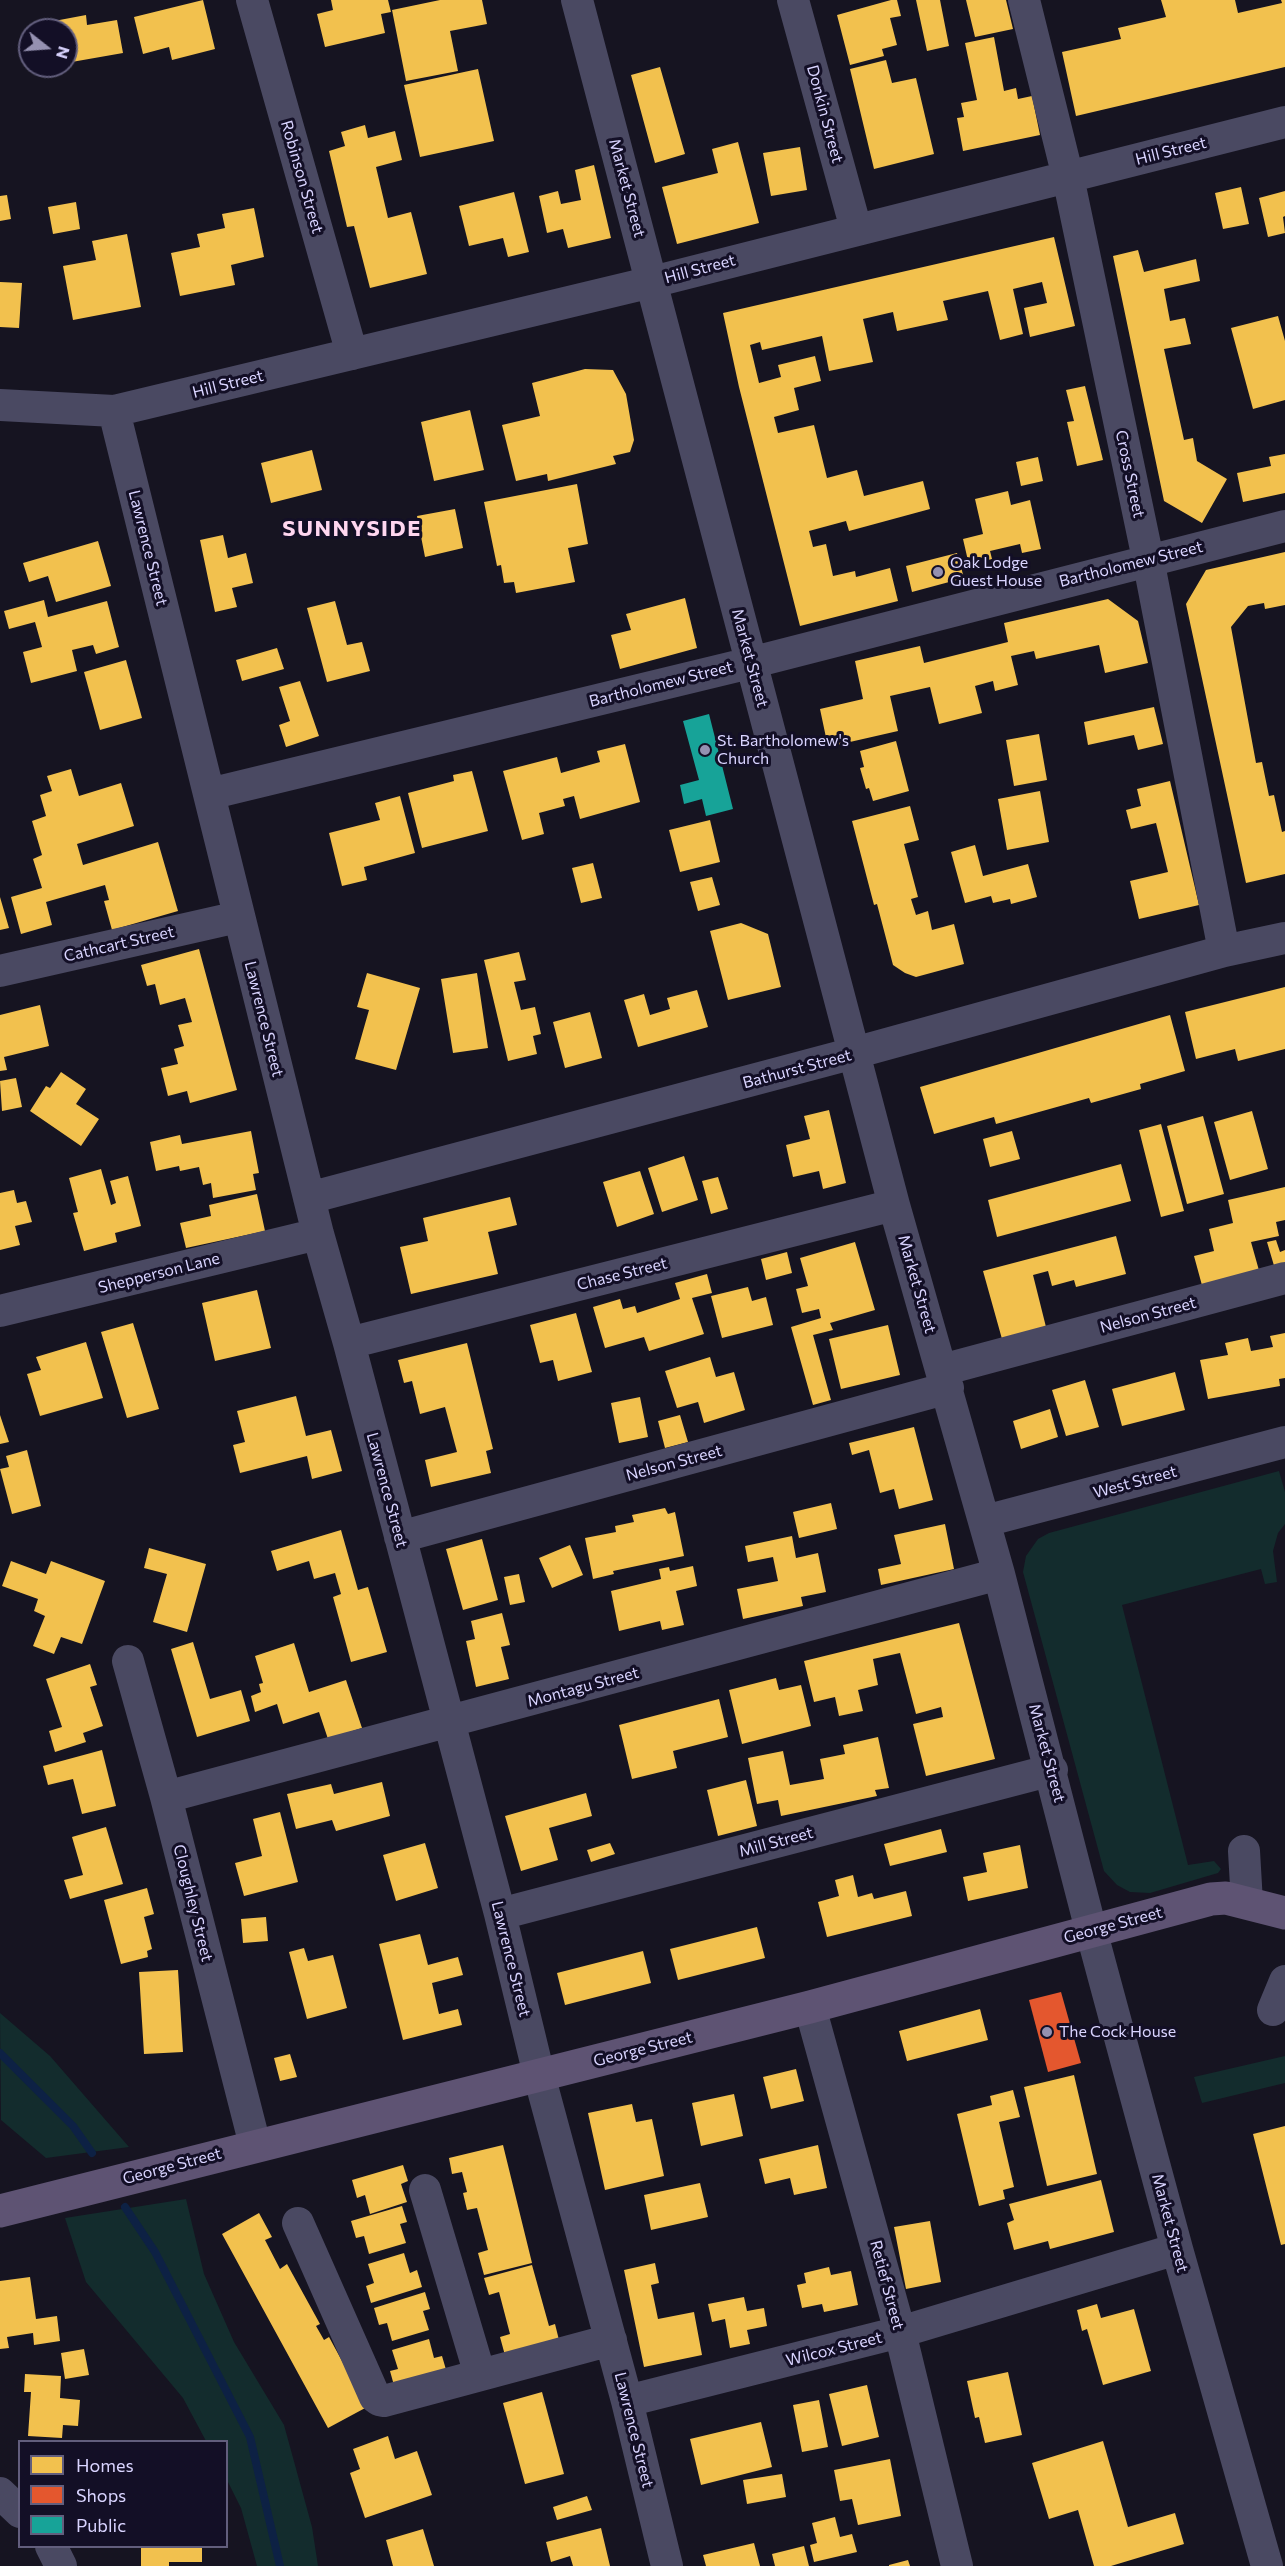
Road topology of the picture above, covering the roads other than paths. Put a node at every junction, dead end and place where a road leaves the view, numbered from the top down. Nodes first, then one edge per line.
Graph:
1 (252, 0) edge
2 (577, 0) edge
3 (794, 0) edge
4 (1024, 0) edge
5 (1285, 122) edge
6 (1068, 177) junction
7 (856, 229) junction
8 (652, 282) junction
9 (352, 354) junction
10 (8, 408) edge
11 (114, 411) junction
12 (1285, 526) edge
13 (1148, 559) junction
14 (750, 663) junction
15 (209, 794) junction
16 (238, 917) junction
17 (1285, 938) edge
18 (1224, 951) junction
19 (0, 971) edge
20 (855, 1053) junction
21 (309, 1198) junction
22 (894, 1205) junction
23 (318, 1234) junction
24 (1285, 1278) edge
25 (0, 1311) edge
26 (349, 1344) junction
27 (945, 1379) junction
28 (1285, 1442) edge
29 (985, 1521) junction
30 (400, 1537) junction
31 (999, 1574) junction
32 (128, 1661) dead end
33 (450, 1722) junction
34 (1052, 1770) junction
35 (166, 1797) junction
36 (1244, 1851) dead end
37 (1247, 1903) junction
38 (1285, 1913) edge
39 (500, 1914) junction
40 (1091, 1930) junction
41 (1285, 1981) edge
42 (810, 2007) junction
43 (1273, 2010) dead end
44 (539, 2075) junction
45 (255, 2145) junction
46 (425, 2190) dead end
47 (0, 2211) edge
48 (298, 2223) dead end
49 (1177, 2249) junction
50 (900, 2332) junction
51 (610, 2340) junction
52 (480, 2375) junction
53 (627, 2401) junction
54 (0, 2493) edge
55 (18, 2510) edge
56 (52, 2548) edge
57 (61, 2566) edge
58 (667, 2566) edge
59 (957, 2566) edge
60 (1267, 2566) edge

1 - 9 street, Robinson Street
2 - 8 street, Market Street
3 - 7 street, Donkin Street
4 - 6 street, Cross Street
5 - 6 street, Hill Street
6 - 7 street, Hill Street
6 - 13 street, Cross Street
7 - 8 street, Hill Street
8 - 9 street, Hill Street
8 - 14 street, Market Street
9 - 11 street, Hill Street
10 - 11 street, Hill Street
11 - 15 street, Lawrence Street
12 - 13 street, Bartholomew Street
13 - 14 street, Bartholomew Street
13 - 18 street, Cross Street
14 - 15 street, Bartholomew Street
14 - 20 street, Market Street
15 - 16 street, Lawrence Street
16 - 19 street, Cathcart Street
16 - 21 street, Lawrence Street
17 - 18 street, Bathurst Street
18 - 20 street, Bathurst Street
20 - 21 street, Bathurst Street
20 - 22 street, Market Street
21 - 23 street, Lawrence Street
22 - 26 street, Chase Street
22 - 27 street, Market Street
23 - 25 street, Shepperson Lane
23 - 26 street, Lawrence Street
24 - 27 street, Nelson Street
26 - 30 street, Lawrence Street
27 - 29 street, Market Street
27 - 30 street, Nelson Street
28 - 29 street, West Street
29 - 31 street, Market Street
30 - 33 street, Lawrence Street
31 - 33 street, Montagu Street
31 - 34 street, Market Street
32 - 35 street, Cloughley Street
33 - 35 street, Montagu Street
33 - 39 street, Lawrence Street
34 - 39 street, Mill Street
34 - 40 street, Market Street
35 - 45 street, Cloughley Street
36 - 37 street
37 - 38 main road, George Street
37 - 40 main road, George Street
39 - 44 street, Lawrence Street
40 - 42 main road, George Street
40 - 49 street, Market Street
41 - 43 street
42 - 44 main road, George Street
42 - 50 street, Retief Street
44 - 45 main road, George Street
44 - 51 street, Lawrence Street
45 - 47 main road, George Street
46 - 52 street
48 - 52 street
49 - 50 street, Wilcox Street
49 - 60 street, Market Street
50 - 53 street, Wilcox Street
50 - 59 street, Retief Street
51 - 52 street
51 - 53 street, Lawrence Street
53 - 58 street, Lawrence Street
54 - 55 street
56 - 57 street

